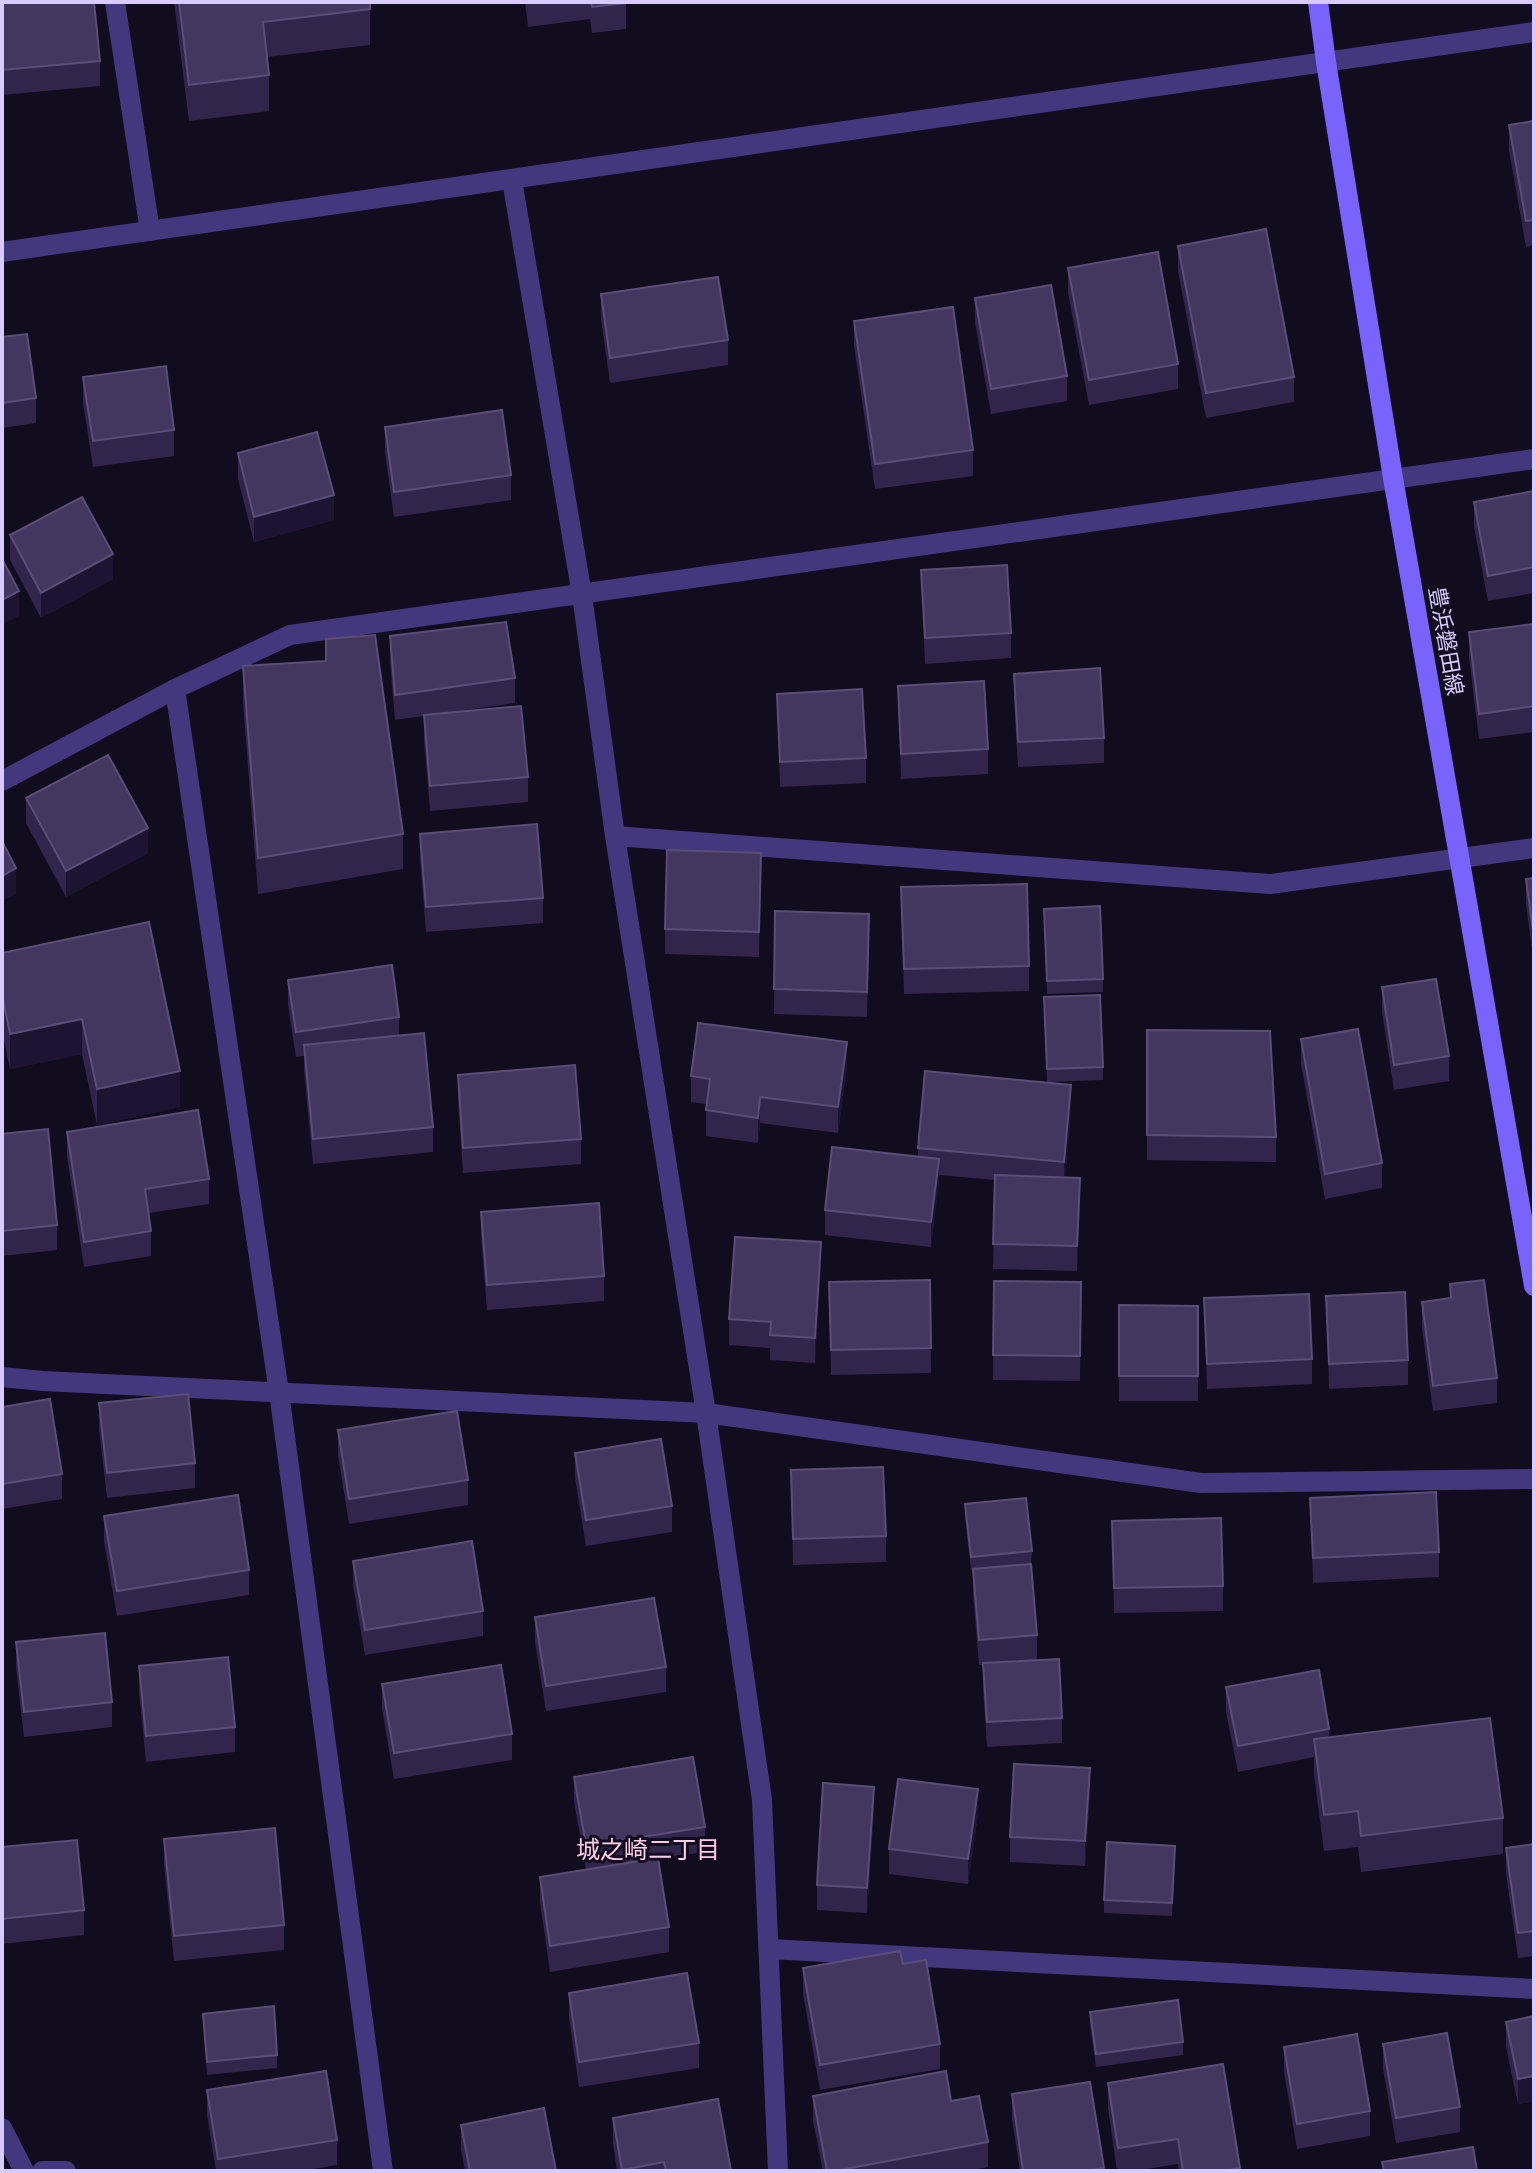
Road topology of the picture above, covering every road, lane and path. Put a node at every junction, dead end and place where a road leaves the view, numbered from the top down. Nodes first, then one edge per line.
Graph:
1 (115, 2) edge
2 (1318, 2) edge
3 (1534, 32) edge
4 (1326, 62) junction
5 (512, 180) junction
6 (150, 231) junction
7 (2, 252) edge
8 (1534, 459) edge
9 (1393, 478) junction
10 (582, 595) junction
11 (175, 689) junction
12 (2, 781) edge
13 (615, 836) junction
14 (1534, 848) edge
15 (1459, 858) junction
16 (1532, 1259) edge
17 (1534, 1286) edge
18 (2, 1377) edge
19 (279, 1392) junction
20 (706, 1413) junction
21 (1534, 1479) edge
22 (769, 1949) junction
23 (1534, 1989) edge
24 (2, 2128) edge
25 (24, 2171) edge
26 (42, 2171) edge
27 (66, 2171) edge
28 (383, 2171) edge
29 (778, 2171) edge

1 - 6 street
2 - 4 main road, 豊浜磐田線
3 - 4 street
4 - 5 street
4 - 9 main road, 豊浜磐田線
5 - 6 street
5 - 10 street
6 - 7 street
8 - 9 street
9 - 10 street
9 - 15 main road, 豊浜磐田線
10 - 11 street
10 - 13 street
11 - 12 street
11 - 19 street
13 - 15 street
13 - 20 street
14 - 15 street
15 - 16 main road, 豊浜磐田線
16 - 17 main road, 豊浜磐田線
18 - 19 street
19 - 20 street
19 - 28 street
20 - 21 street
20 - 22 street
22 - 23 street
22 - 29 street
24 - 25 street
26 - 27 street

